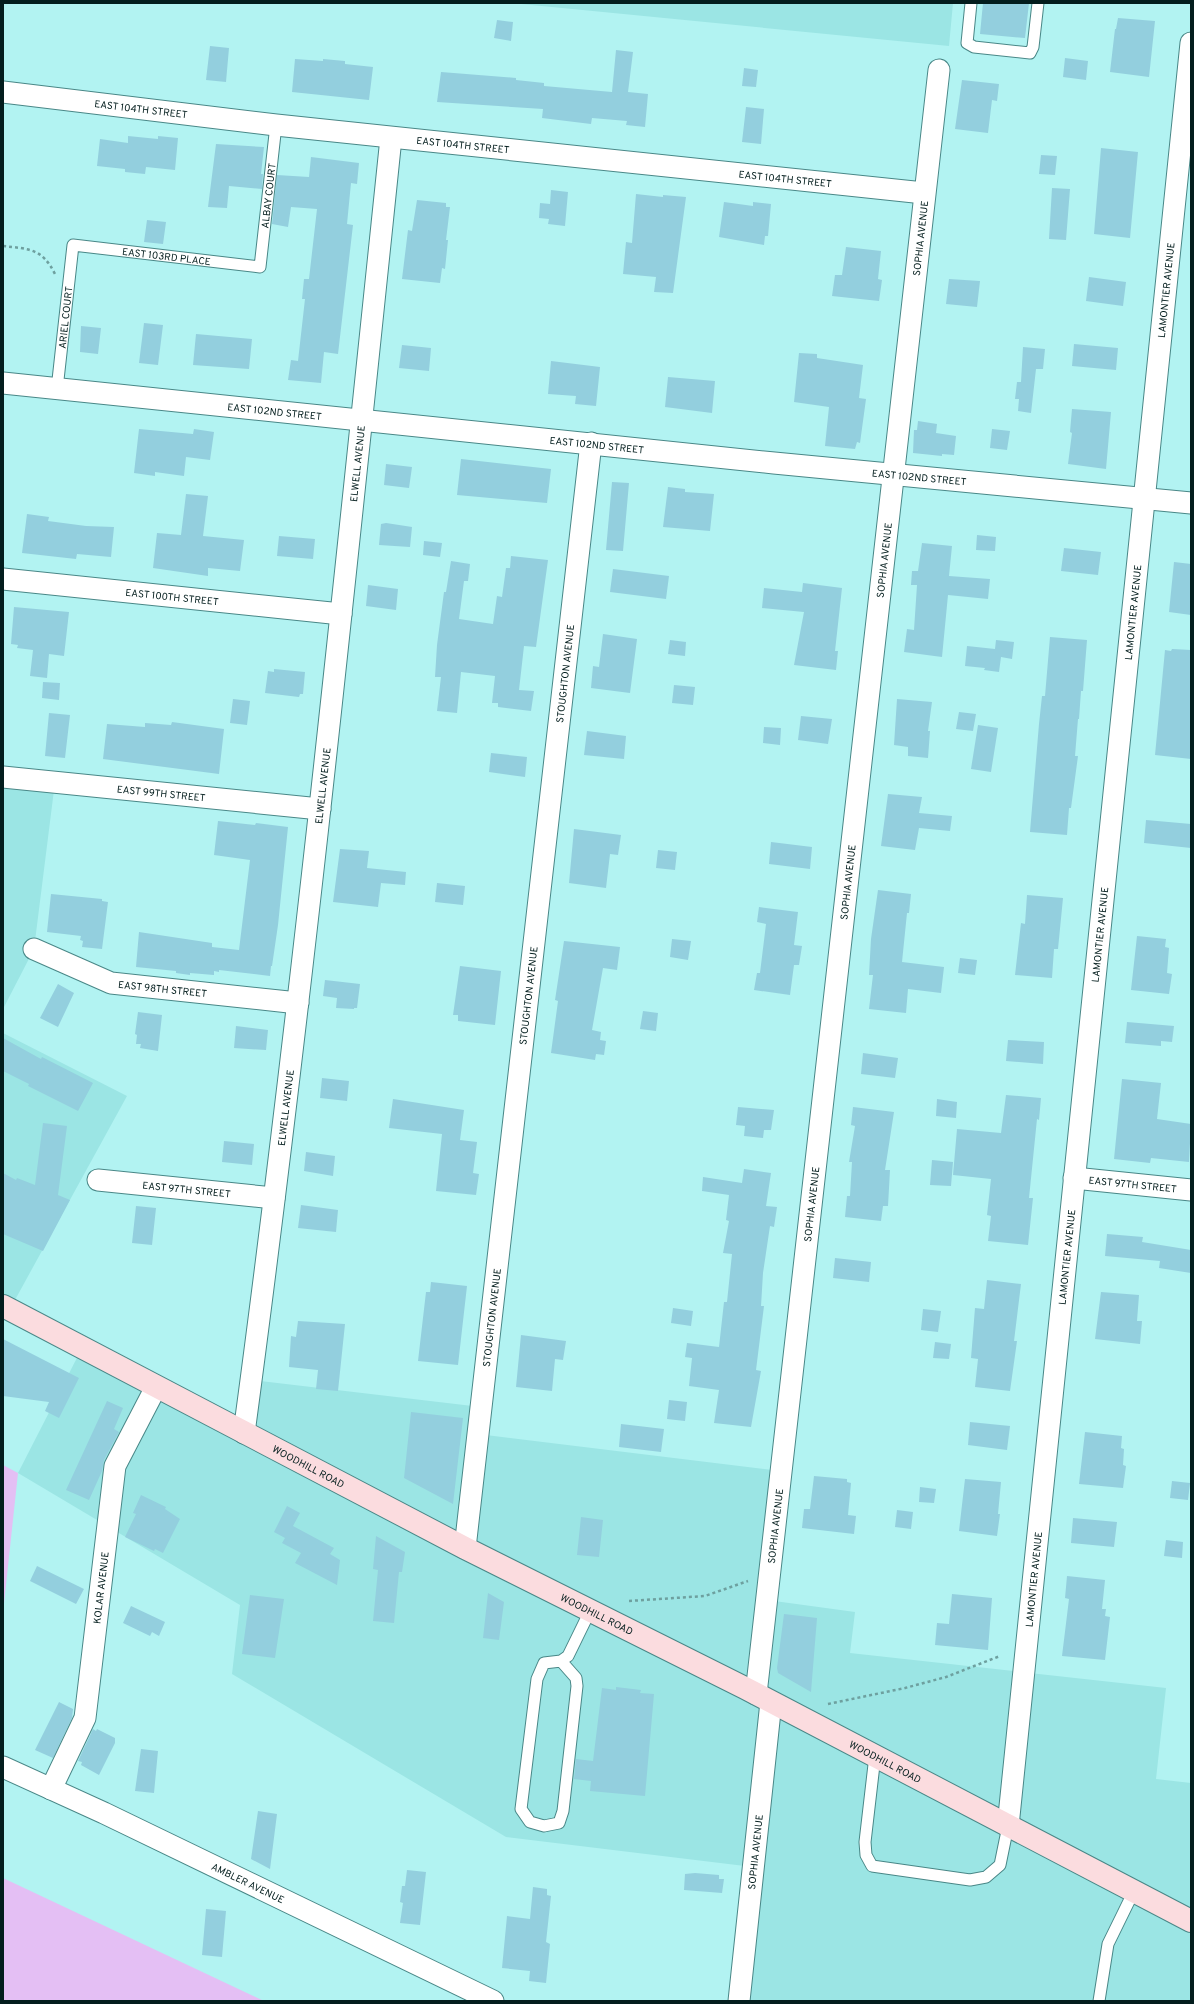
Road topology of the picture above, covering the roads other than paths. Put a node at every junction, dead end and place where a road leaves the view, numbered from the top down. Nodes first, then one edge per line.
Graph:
1 (971, 3) edge
2 (1038, 3) edge
3 (1191, 43) edge
4 (939, 70) dead end
5 (3, 92) edge
6 (276, 126) junction
7 (391, 138) junction
8 (924, 193) junction
9 (73, 245) joint
10 (260, 267) joint
11 (3, 383) edge
12 (57, 389) junction
13 (361, 419) junction
14 (591, 443) junction
15 (893, 473) junction
16 (1143, 498) junction
17 (1191, 503) edge
18 (3, 579) edge
19 (341, 614) junction
20 (3, 776) edge
21 (320, 809) junction
22 (34, 949) dead end
23 (298, 1003) junction
24 (1074, 1178) junction
25 (98, 1180) dead end
26 (1191, 1190) edge
27 (274, 1198) junction
28 (3, 1306) edge
29 (156, 1387) junction
30 (244, 1433) junction
31 (465, 1548) junction
32 (590, 1611) junction
33 (560, 1661) junction
34 (764, 1698) junction
35 (875, 1756) junction
36 (3, 1767) edge
37 (51, 1790) junction
38 (1008, 1826) junction
39 (1134, 1891) junction
40 (1191, 1921) edge
41 (493, 2001) edge
42 (738, 2001) edge
43 (1099, 2001) edge

1 - 2 lane
3 - 16 street, LAMONTIER AVENUE
4 - 8 street, SOPHIA AVENUE
5 - 6 street, EAST 104TH STREET
6 - 7 street, EAST 104TH STREET
6 - 10 lane, ALBAY COURT
7 - 8 street, EAST 104TH STREET
7 - 13 street, ELWELL AVENUE
8 - 15 street, SOPHIA AVENUE
9 - 10 lane, EAST 103RD PLACE
9 - 12 lane, ARIEL COURT
11 - 12 street, EAST 102ND STREET
12 - 13 street, EAST 102ND STREET
13 - 14 street, EAST 102ND STREET
13 - 19 street, ELWELL AVENUE
14 - 15 street, EAST 102ND STREET
14 - 31 street, STOUGHTON AVENUE
15 - 16 street, EAST 102ND STREET
15 - 34 street, SOPHIA AVENUE
16 - 17 street, EAST 102ND STREET
16 - 24 street, LAMONTIER AVENUE
18 - 19 street, EAST 100TH STREET
19 - 21 street, ELWELL AVENUE
20 - 21 street, EAST 99TH STREET
21 - 23 street, ELWELL AVENUE
22 - 23 street, EAST 98TH STREET
23 - 27 street, ELWELL AVENUE
24 - 26 street, EAST 97TH STREET
24 - 38 street, LAMONTIER AVENUE
25 - 27 street, EAST 97TH STREET
27 - 30 street, ELWELL AVENUE
28 - 29 main road, WOODHILL ROAD
29 - 30 main road, WOODHILL ROAD
29 - 37 street, KOLAR AVENUE
30 - 31 main road, WOODHILL ROAD
31 - 32 main road, WOODHILL ROAD
32 - 33 lane
32 - 34 main road, WOODHILL ROAD
33 - 33 lane
34 - 35 main road, WOODHILL ROAD
34 - 42 street, SOPHIA AVENUE
35 - 38 main road, WOODHILL ROAD
35 - 38 lane
36 - 37 street, AMBLER AVENUE
37 - 41 street, AMBLER AVENUE
38 - 39 main road, WOODHILL ROAD
39 - 40 main road, WOODHILL ROAD
39 - 43 lane

